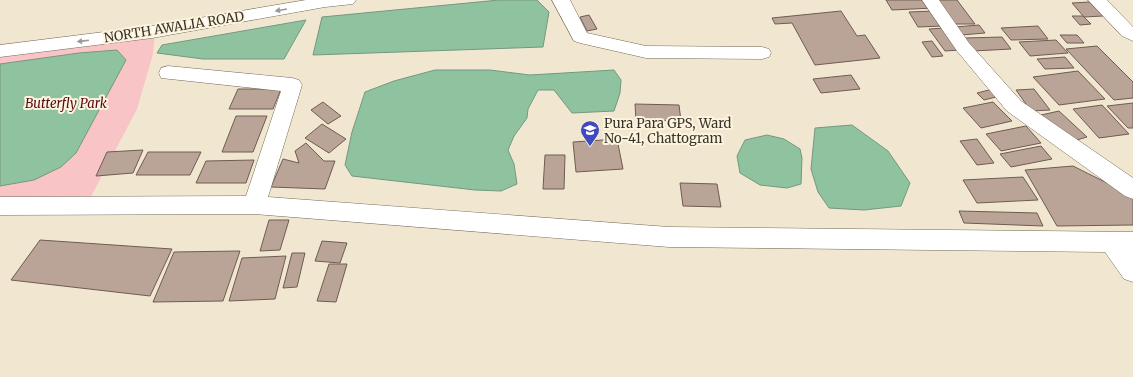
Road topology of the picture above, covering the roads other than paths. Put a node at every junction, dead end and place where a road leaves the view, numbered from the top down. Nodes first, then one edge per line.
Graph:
1 (262, 0) edge
2 (347, 0) edge
3 (561, 0) edge
4 (930, 0) edge
5 (1097, 0) edge
6 (1133, 35) edge
7 (0, 38) edge
8 (0, 51) edge
9 (762, 54) dead end
10 (168, 73) dead end
11 (1133, 190) edge
12 (254, 205) junction
13 (0, 206) edge
14 (1122, 242) edge
15 (1133, 271) edge

1 - 7 street, NORTH AWALIA ROAD
2 -> 8 street, NORTH AWALIA ROAD
3 - 9 street
4 - 11 street
5 - 6 street
10 - 12 street
12 - 13 street
12 - 14 street
14 - 15 street

